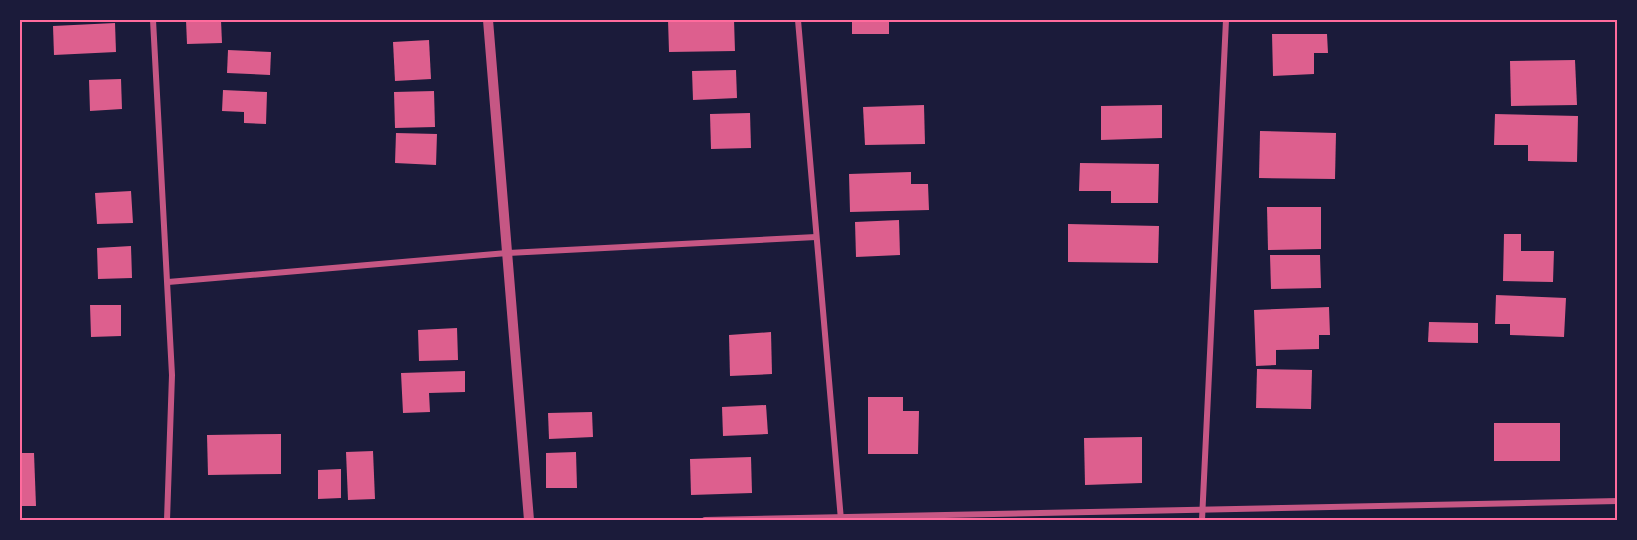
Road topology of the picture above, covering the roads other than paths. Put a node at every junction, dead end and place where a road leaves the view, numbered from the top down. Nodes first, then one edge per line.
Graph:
1 (153, 20) edge
2 (488, 20) edge
3 (798, 20) edge
4 (1226, 20) edge
5 (816, 237) junction
6 (507, 253) junction
7 (168, 282) junction
8 (1617, 501) edge
9 (1203, 511) junction
10 (841, 519) edge
11 (167, 520) edge
12 (529, 520) edge
13 (705, 520) edge
14 (1202, 520) edge

1 - 7 street
2 - 6 street
3 - 5 street
4 - 9 street
5 - 6 street
5 - 10 street
6 - 7 street
6 - 12 street
7 - 11 street
8 - 9 street
9 - 10 street
9 - 14 street
10 - 13 street

